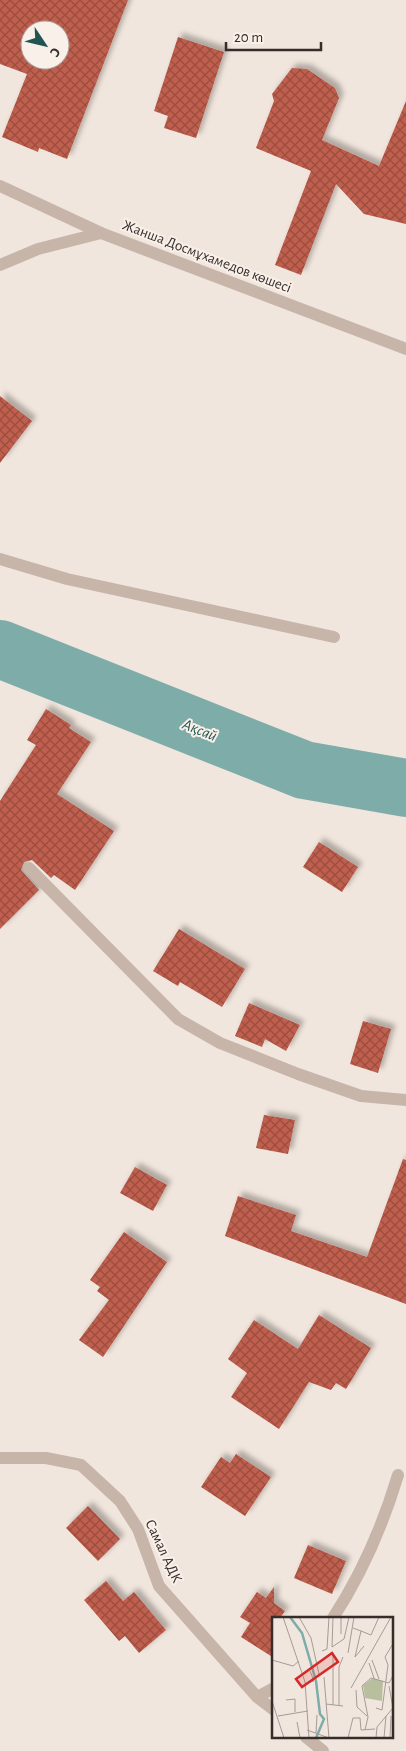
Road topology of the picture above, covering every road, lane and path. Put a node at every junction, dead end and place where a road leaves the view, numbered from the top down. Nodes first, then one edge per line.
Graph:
1 (0, 186) edge
2 (100, 234) junction
3 (0, 265) edge
4 (406, 349) edge
5 (0, 559) edge
6 (334, 637) dead end
7 (29, 868) dead end
8 (406, 1100) edge
9 (0, 1458) edge
10 (398, 1475) dead end
11 (334, 1617) edge
12 (272, 1689) edge
13 (257, 1696) junction
14 (272, 1708) edge
15 (307, 1738) edge
16 (323, 1751) edge

1 - 2 street, Жанша Досмұхамедов көшесі
2 - 3 street
2 - 4 street, Жанша Досмұхамедов көшесі
5 - 6 street
7 - 8 street
9 - 13 street, Самал АДК
10 - 11 street
12 - 13 street
13 - 14 street, Самал АДК
15 - 16 street

